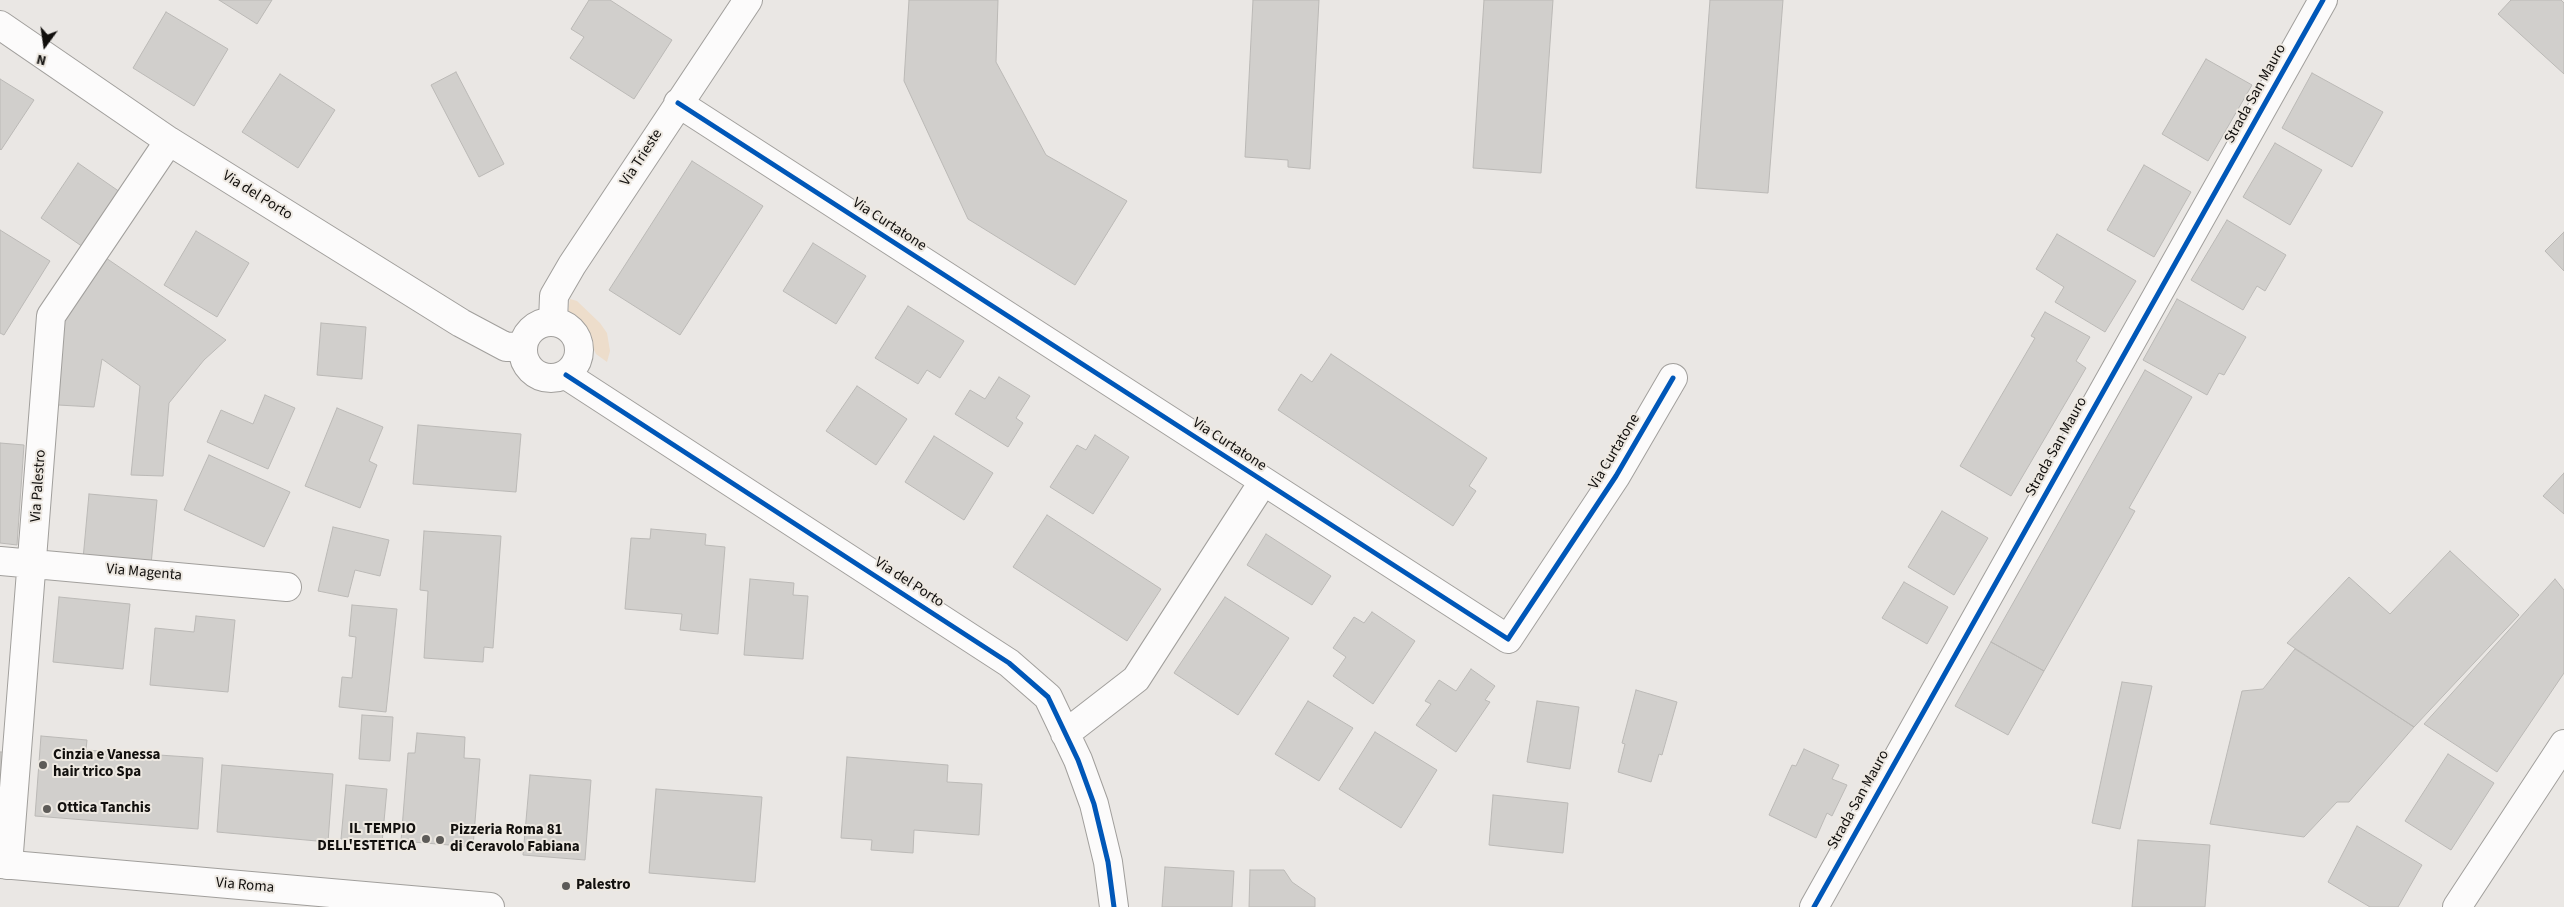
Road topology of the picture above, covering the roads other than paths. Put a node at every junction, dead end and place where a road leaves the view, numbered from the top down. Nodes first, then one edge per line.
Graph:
1 (748, 0) edge
2 (2323, 0) edge
3 (0, 25) edge
4 (678, 103) junction
5 (169, 141) junction
6 (553, 322) junction
7 (523, 346) junction
8 (566, 374) junction
9 (1673, 378) dead end
10 (1263, 482) junction
11 (0, 561) edge
12 (33, 563) junction
13 (287, 587) dead end
14 (1065, 734) junction
15 (2564, 744) edge
16 (4, 864) edge
17 (490, 907) edge
18 (1114, 907) edge
19 (1814, 907) edge
20 (2457, 907) edge

1 - 4 street, Via Trieste
2 - 19 street, Strada San Mauro
3 - 5 street, Via del Porto
4 - 6 street, Via Trieste
4 - 10 street, Via Curtatone
5 - 7 street, Via del Porto
5 - 12 street, Via Palestro
6 - 7 street
6 - 8 street
7 - 8 street
8 - 14 street, Via del Porto
9 - 10 street, Via Curtatone
10 - 14 street
11 - 12 street, Via Magenta
12 - 13 street, Via Magenta
12 - 16 street, Via Palestro
14 - 18 street, Via del Porto
15 - 20 street
16 - 17 street, Via Roma

